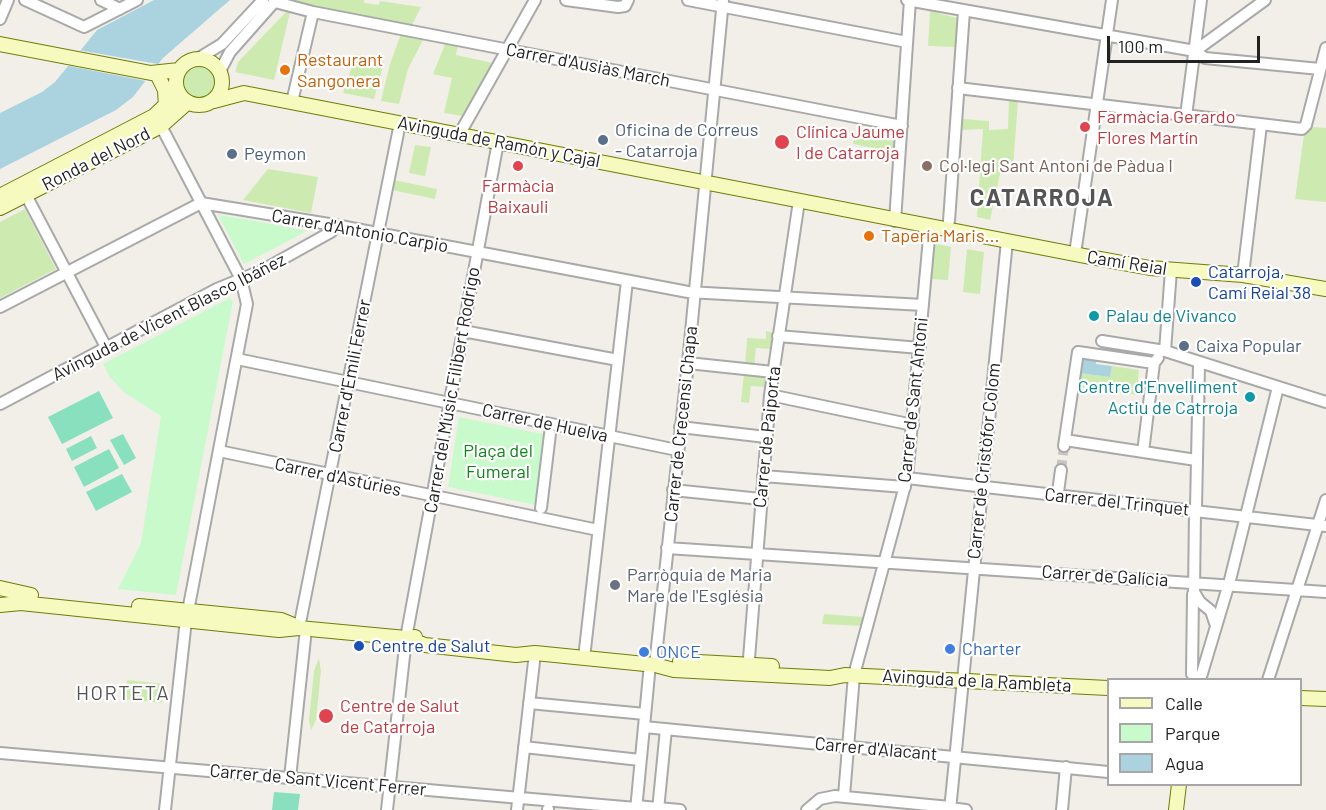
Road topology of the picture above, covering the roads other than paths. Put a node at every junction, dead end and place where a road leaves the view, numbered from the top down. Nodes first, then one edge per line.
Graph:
1 (8, 0) edge
2 (25, 0) edge
3 (101, 0) edge
4 (137, 0) edge
5 (262, 0) edge
6 (535, 0) edge
7 (566, 0) edge
8 (688, 0) edge
9 (909, 0) edge
10 (1112, 0) edge
11 (1202, 0) edge
12 (1265, 0) edge
13 (275, 1) edge
14 (627, 3) edge
15 (723, 3) edge
16 (120, 9) junction
17 (964, 11) junction
18 (313, 12) junction
19 (0, 18) edge
20 (1107, 36) junction
21 (907, 42) junction
22 (0, 44) edge
23 (1326, 48) edge
24 (508, 50) junction
25 (1195, 51) junction
26 (199, 58) junction
27 (1320, 69) junction
28 (179, 70) junction
29 (221, 74) junction
30 (155, 76) junction
31 (958, 88) junction
32 (714, 89) junction
33 (244, 93) junction
34 (181, 94) junction
35 (214, 101) junction
36 (292, 102) junction
37 (1096, 105) junction
38 (166, 107) junction
39 (1186, 116) junction
40 (400, 123) junction
41 (1261, 125) junction
42 (161, 126) junction
43 (902, 126) junction
44 (459, 135) junction
45 (498, 142) junction
46 (705, 183) junction
47 (26, 195) junction
48 (0, 196) edge
49 (799, 201) junction
50 (201, 203) junction
51 (0, 208) edge
52 (895, 220) junction
53 (949, 220) dead end
54 (335, 225) junction
55 (930, 227) junction
56 (378, 233) junction
57 (1007, 241) junction
58 (477, 252) junction
59 (1075, 254) junction
60 (1172, 270) junction
61 (67, 273) junction
62 (1242, 275) junction
63 (241, 279) junction
64 (627, 280) junction
65 (1326, 289) edge
66 (695, 293) junction
67 (783, 298) junction
68 (923, 305) junction
69 (0, 307) edge
70 (463, 331) junction
71 (778, 336) junction
72 (1102, 341) dead end
73 (106, 347) junction
74 (920, 348) junction
75 (1160, 356) junction
76 (237, 358) junction
77 (618, 360) junction
78 (688, 363) junction
79 (1199, 363) junction
80 (773, 372) junction
81 (348, 382) junction
82 (1278, 387) junction
83 (770, 395) junction
84 (1326, 402) edge
85 (449, 403) junction
86 (0, 404) edge
87 (913, 426) junction
88 (680, 427) junction
89 (550, 434) dead end
90 (609, 436) junction
91 (766, 437) junction
92 (677, 450) junction
93 (219, 451) junction
94 (1143, 452) junction
95 (1196, 460) junction
96 (1061, 470) tunnel mouth
97 (330, 476) junction
98 (763, 476) junction
99 (906, 483) junction
100 (981, 487) junction
101 (673, 490) junction
102 (1058, 492) dead end
103 (432, 496) junction
104 (761, 499) junction
105 (1326, 500) edge
106 (541, 508) dead end
107 (1195, 509) junction
108 (1247, 517) junction
109 (1322, 526) edge
110 (598, 530) junction
111 (667, 548) junction
112 (756, 554) junction
113 (884, 561) junction
114 (973, 567) junction
115 (1194, 582) junction
116 (1229, 585) junction
117 (0, 588) edge
118 (1297, 590) junction
119 (1326, 592) edge
120 (1193, 594) dead end
121 (0, 605) edge
122 (187, 615) junction
123 (1215, 625) junction
124 (303, 628) junction
125 (406, 638) junction
126 (535, 652) junction
127 (584, 658) junction
128 (652, 665) junction
129 (748, 670) junction
130 (850, 675) junction
131 (1196, 677) edge
132 (1269, 678) edge
133 (962, 682) junction
134 (1107, 688) edge
135 (1302, 698) edge
136 (1326, 699) edge
137 (529, 703) junction
138 (645, 714) junction
139 (644, 727) junction
140 (666, 729) junction
141 (849, 746) junction
142 (524, 747) junction
143 (0, 753) edge
144 (955, 757) junction
145 (640, 760) junction
146 (169, 767) junction
147 (1066, 767) junction
148 (1107, 771) edge
149 (290, 778) junction
150 (1179, 786) edge
151 (390, 787) junction
152 (844, 796) junction
153 (519, 797) junction
154 (636, 808) edge
155 (950, 808) edge
156 (658, 809) edge
157 (165, 810) edge
158 (387, 810) edge
159 (517, 810) edge
160 (680, 810) edge
161 (807, 810) edge
162 (966, 810) edge
163 (1062, 810) edge
164 (1176, 810) edge

1 - 19 street
2 - 16 street
3 - 16 street
4 - 16 street
5 - 26 street
6 - 24 street
7 - 14 street
8 - 15 street
9 - 17 street
9 - 21 street
10 - 20 street
11 - 25 street
12 - 25 street
13 - 18 street, Carrer d'Ausiàs March
13 - 29 street
15 - 21 street
15 - 32 street, Carrer de Crecensi Chapa
17 - 20 street
17 - 31 street
18 - 24 street, Carrer d'Ausiàs March
18 - 36 street
20 - 25 street
20 - 37 street
21 - 43 street
22 - 30 street
23 - 27 street
24 - 32 street, Carrer d'Ausiàs March
24 - 44 street
25 - 27 street
25 - 39 street
26 - 28 street
26 - 29 street
27 - 41 street
28 - 30 street
28 - 34 street
29 - 33 street, Avinguda de Ramón y Cajal
29 - 35 street
30 - 34 street
30 - 38 street
31 - 37 street
31 - 53 street
32 - 43 street, Carrer d'Ausiàs March
32 - 46 street, Carrer de Crecensi Chapa
33 - 35 street, Avinguda de Ramón y Cajal
33 - 36 street, Avinguda de Ramón y Cajal
34 - 35 street
34 - 38 street, Ronda del Nord
34 - 42 street, Ronda del Nord
36 - 40 street, Avinguda de Ramón y Cajal
37 - 39 street
37 - 59 street
38 - 48 street, Ronda del Nord
39 - 41 street
40 - 44 street, Avinguda de Ramón y Cajal
40 - 56 street, Carrer d'Emili Ferrer
41 - 62 street
42 - 47 street, Ronda del Nord
42 - 50 street
43 - 52 street
44 - 45 street, Avinguda de Ramón y Cajal
45 - 46 street, Avinguda de Ramón y Cajal
45 - 58 street, Carrer del Músic Filibert Rodrigo
46 - 49 street, Avinguda de Ramón y Cajal
46 - 66 street, Carrer de Crecensi Chapa
47 - 51 street, Ronda del Nord
47 - 61 street
49 - 52 street, Avinguda de Ramón y Cajal
49 - 67 street, Carrer de Paiporta
50 - 54 street, Carrer d'Antonio Carpio
50 - 61 street
50 - 63 street
52 - 55 street, Avinguda de Ramón y Cajal
54 - 56 street, Carrer d'Antonio Carpio
54 - 63 street, Avinguda de Vicent Blasco Ibáñez
55 - 57 street, Camí Reial
55 - 68 street, Carrer de Sant Antoni
56 - 58 street, Carrer d'Antonio Carpio
56 - 81 street, Carrer d'Emili Ferrer
57 - 59 street, Camí Reial
57 - 100 street, Carrer de Cristòfor Colom
58 - 64 street, Carrer d'Antonio Carpio
58 - 70 street, Carrer del Músic Filibert Rodrigo
59 - 60 street, Camí Reial
60 - 62 street, Camí Reial
60 - 75 street
61 - 69 street
61 - 73 street
62 - 65 street, Camí Reial
63 - 73 street, Avinguda de Vicent Blasco Ibáñez
63 - 76 street
64 - 66 street, Carrer d'Antonio Carpio
64 - 77 street
66 - 67 street, Carrer d'Antonio Carpio
66 - 78 street, Carrer de Crecensi Chapa
67 - 68 street, Carrer d'Antonio Carpio
67 - 71 street, Carrer de Paiporta
68 - 74 street, Carrer de Sant Antoni
70 - 77 street
70 - 85 street, Carrer del Músic Filibert Rodrigo
71 - 74 street
71 - 80 street, Carrer de Paiporta
72 - 75 street
73 - 86 street, Avinguda de Vicent Blasco Ibáñez
74 - 87 street, Carrer de Sant Antoni
75 - 79 street
75 - 94 street
75 - 94 street
76 - 81 street, Carrer de Huelva
76 - 93 street
77 - 90 street
78 - 80 street
78 - 88 street, Carrer de Crecensi Chapa
79 - 82 street
79 - 95 street
80 - 83 street, Carrer de Paiporta
81 - 85 street, Carrer de Huelva
81 - 97 street, Carrer d'Emili Ferrer
82 - 84 street
82 - 108 street
83 - 87 street
83 - 91 street, Carrer de Paiporta
85 - 90 street, Carrer de Huelva
85 - 103 street, Carrer del Músic Filibert Rodrigo
87 - 99 street, Carrer de Sant Antoni
88 - 91 street
88 - 92 street, Carrer de Crecensi Chapa
89 - 106 street
90 - 92 street, Carrer de Huelva
90 - 110 street
91 - 98 street, Carrer de Paiporta
92 - 101 street, Carrer de Crecensi Chapa
93 - 97 street, Carrer d'Astúries
93 - 122 street
94 - 95 street
95 - 107 street
96 - 102 street
97 - 103 street, Carrer d'Astúries
97 - 124 street, Carrer d'Emili Ferrer
98 - 99 street, Carrer del Trinquet
98 - 104 street, Carrer de Paiporta
99 - 100 street, Carrer del Trinquet
99 - 113 street, Carrer de Sant Antoni
100 - 107 street, Carrer del Trinquet
100 - 114 street, Carrer de Cristòfor Colom
101 - 104 street
101 - 111 street, Carrer de Crecensi Chapa
103 - 110 street, Carrer d'Astúries
103 - 125 street, Carrer del Músic Filibert Rodrigo
104 - 112 street, Carrer de Paiporta
105 - 109 street
107 - 108 street, Carrer del Trinquet
107 - 115 street
108 - 109 street, Carrer del Trinquet
108 - 116 street
109 - 118 street
110 - 127 street
111 - 112 street, Carrer de Galícia
111 - 128 street, Carrer de Crecensi Chapa
112 - 113 street, Carrer de Galícia
112 - 129 street, Carrer de Paiporta
113 - 114 street, Carrer de Galícia
113 - 130 street, Carrer de Sant Antoni
114 - 115 street, Carrer de Galícia
114 - 133 street, Carrer de Cristòfor Colom
115 - 116 street, Carrer de Galícia
115 - 123 street
116 - 118 street, Carrer de Galícia
116 - 123 street
117 - 122 street, Avinguda de la Rambleta
118 - 119 street, Carrer de Galícia
118 - 132 street
120 - 131 street
121 - 122 street, Avinguda de la Rambleta
122 - 124 street, Avinguda de la Rambleta
122 - 146 street
123 - 131 street
124 - 125 street, Avinguda de la Rambleta
124 - 149 street, Carrer d'Emili Ferrer
125 - 126 street, Avinguda de la Rambleta
125 - 151 street, Carrer del Músic Filibert Rodrigo
126 - 127 street, Avinguda de la Rambleta
126 - 137 street
127 - 128 street, Avinguda de la Rambleta
128 - 129 street, Avinguda de la Rambleta
128 - 138 street, Carrer de Crecensi Chapa
129 - 130 street, Avinguda de la Rambleta
130 - 133 street, Avinguda de la Rambleta
130 - 141 street, Carrer de Sant Antoni
133 - 134 street, Avinguda de la Rambleta
133 - 144 street, Carrer de Cristòfor Colom
135 - 136 street
137 - 138 street
137 - 142 street
138 - 139 street, Carrer de Crecensi Chapa
139 - 140 street, Carrer d'Alacant
139 - 145 street, Carrer de Crecensi Chapa
140 - 141 street, Carrer d'Alacant
140 - 156 street
141 - 144 street, Carrer d'Alacant
141 - 152 street, Carrer de Sant Antoni
142 - 145 street
142 - 153 street
143 - 146 street, Carrer de Sant Vicent Ferrer
144 - 147 street, Carrer d'Alacant
144 - 155 street, Carrer de Cristòfor Colom
145 - 154 street, Carrer de Crecensi Chapa
146 - 149 street, Carrer de Sant Vicent Ferrer
146 - 157 street
147 - 148 street, Carrer d'Alacant
147 - 163 street
149 - 151 street, Carrer de Sant Vicent Ferrer
150 - 164 street
151 - 153 street, Carrer de Sant Vicent Ferrer
151 - 158 street, Carrer del Músic Filibert Rodrigo
152 - 155 street
152 - 161 street
153 - 154 street, Carrer de Sant Vicent Ferrer
153 - 159 street
154 - 156 street, Carrer de Sant Vicent Ferrer
155 - 162 street
156 - 160 street, Carrer de Sant Vicent Ferrer

